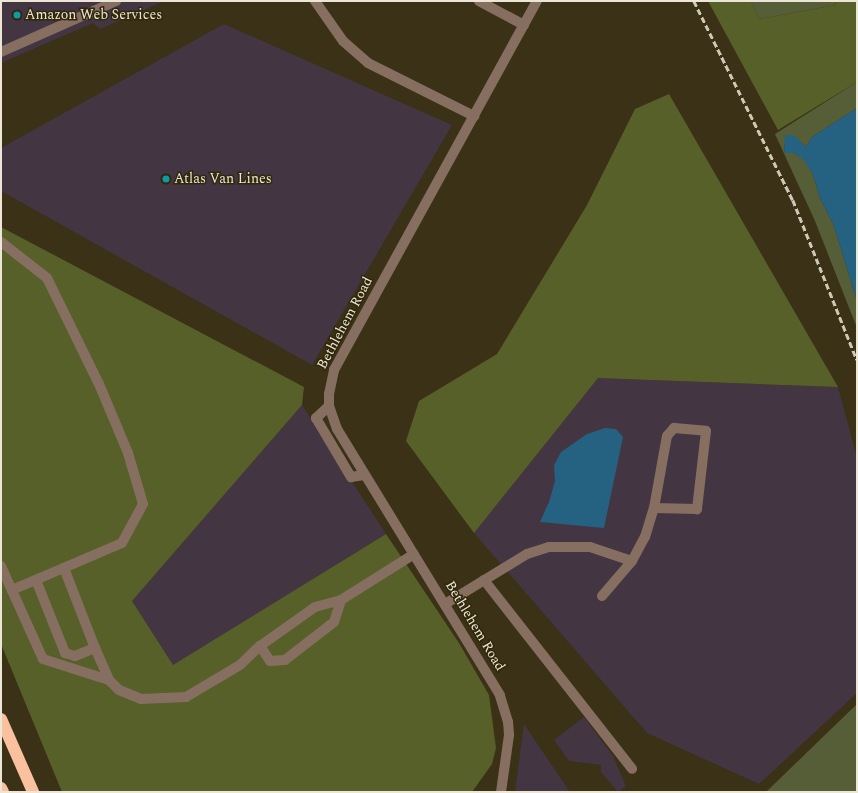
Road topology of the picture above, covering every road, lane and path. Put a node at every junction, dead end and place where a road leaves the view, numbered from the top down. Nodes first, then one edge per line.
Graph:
1 (116, 1) edge
2 (315, 1) edge
3 (479, 1) edge
4 (537, 1) edge
5 (524, 25) junction
6 (1, 52) edge
7 (474, 116) junction
8 (1, 242) edge
9 (329, 406) junction
10 (364, 475) junction
11 (654, 508) junction
12 (414, 554) junction
13 (632, 561) junction
14 (1, 566) edge
15 (64, 568) junction
16 (36, 580) junction
17 (484, 580) junction
18 (12, 590) junction
19 (602, 596) dead end
20 (341, 600) junction
21 (445, 604) junction
22 (260, 646) junction
23 (95, 648) junction
24 (109, 680) junction
25 (1, 719) edge
26 (632, 769) dead end
27 (1, 788) edge
28 (3, 792) edge
29 (33, 792) edge
30 (501, 792) edge

1 - 6 street
2 - 7 street
3 - 5 street
4 - 5 street, Bethlehem Road
5 - 7 street, Bethlehem Road
7 - 9 street, Bethlehem Road
8 - 15 street
9 - 10 street, Bethlehem Road
9 - 10 street
10 - 12 street, Bethlehem Road
11 - 11 street
11 - 13 street
12 - 20 street
12 - 21 street, Bethlehem Road
13 - 17 street
13 - 19 street
14 - 18 street
15 - 16 street
15 - 23 street
16 - 18 street
16 - 23 street
17 - 21 street
17 - 26 street
18 - 24 street
20 - 22 street
20 - 22 street
21 - 30 street, Bethlehem Road
22 - 24 street
23 - 24 street
25 - 29 highway
27 - 28 highway

